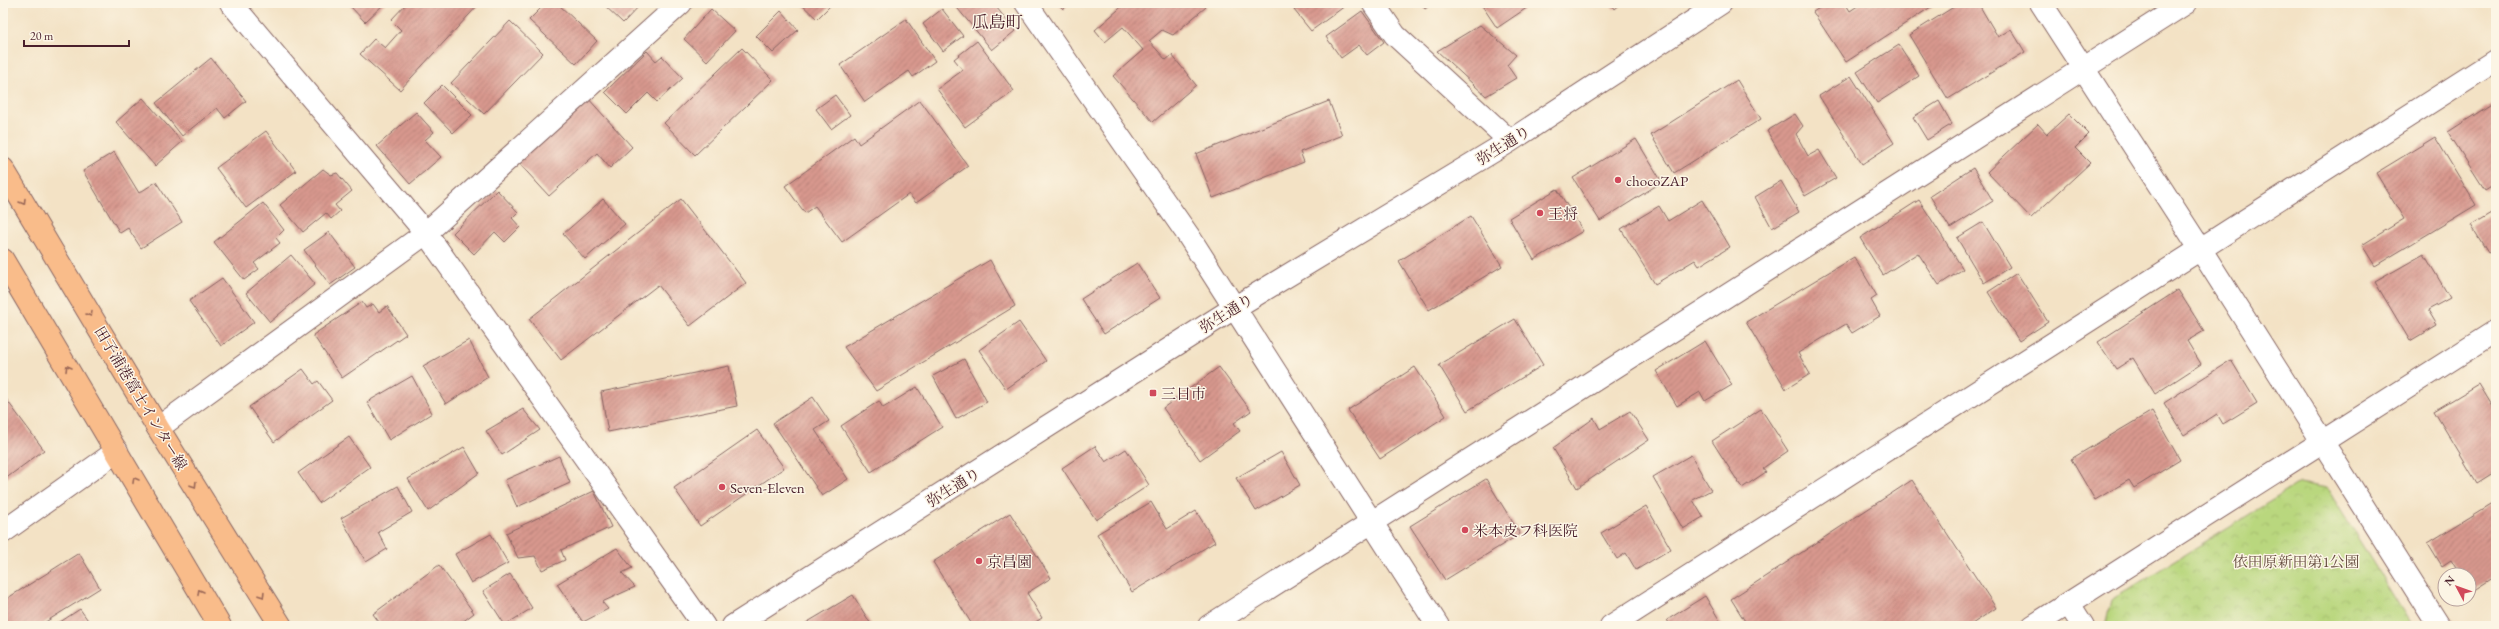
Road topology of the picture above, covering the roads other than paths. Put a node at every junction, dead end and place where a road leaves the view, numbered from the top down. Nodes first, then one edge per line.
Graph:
1 (232, 3) edge
2 (681, 3) edge
3 (1026, 3) edge
4 (1373, 3) edge
5 (1721, 3) edge
6 (2041, 3) edge
7 (2186, 3) edge
8 (2496, 60) edge
9 (2082, 69) junction
10 (1510, 141) junction
11 (3, 169) edge
12 (426, 233) junction
13 (2201, 250) junction
14 (3, 260) edge
15 (1234, 308) junction
16 (2496, 331) edge
17 (158, 428) junction
18 (2323, 443) junction
19 (117, 451) junction
20 (1371, 522) junction
21 (3, 532) edge
22 (2069, 604) junction
23 (220, 626) edge
24 (281, 626) edge
25 (704, 626) edge
26 (733, 626) edge
27 (1209, 626) edge
28 (1438, 626) edge
29 (1611, 626) edge
30 (2033, 626) edge
31 (2083, 626) edge
32 (2439, 626) edge

1 - 12 street
2 - 12 street
3 - 15 street
4 - 10 street
5 - 10 street, 弥生通り
6 - 9 street
7 - 9 street
8 - 13 street
9 - 13 street
9 - 20 street
10 - 15 street, 弥生通り
11 -> 17 main road, 田子浦港富士インター線
12 - 17 street
12 - 25 street
13 - 18 street
13 - 29 street
19 -> 14 main road
15 - 20 street
15 - 26 street, 弥生通り
16 - 18 street
17 -> 24 main road, 田子浦港富士インター線
18 - 22 street
18 - 32 street
19 - 21 street
23 -> 19 main road
20 - 27 street
20 - 28 street
22 - 30 street
22 - 31 street

